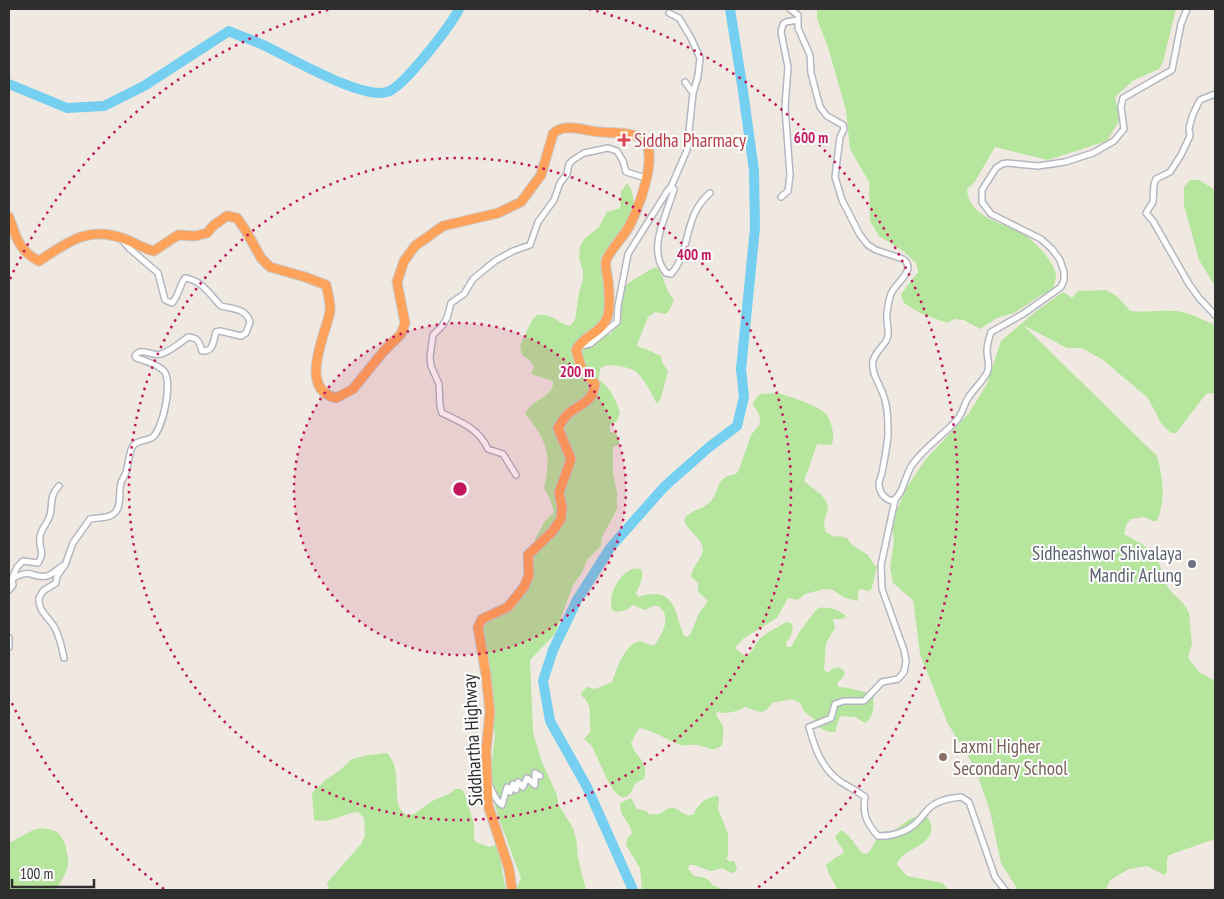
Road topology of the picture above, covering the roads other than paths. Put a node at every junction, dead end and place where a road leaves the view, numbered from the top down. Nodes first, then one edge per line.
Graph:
1 (790, 9) edge
2 (1187, 9) edge
3 (669, 13) dead end
4 (798, 20) junction
5 (685, 82) dead end
6 (693, 93) junction
7 (1215, 94) edge
8 (646, 178) junction
9 (671, 187) junction
10 (710, 193) dead end
11 (781, 197) dead end
12 (9, 217) edge
13 (121, 237) junction
14 (1215, 315) edge
15 (578, 346) junction
16 (516, 475) dead end
17 (59, 486) dead end
18 (895, 500) junction
19 (65, 565) junction
20 (12, 579) junction
21 (9, 590) edge
22 (9, 638) edge
23 (9, 647) edge
24 (64, 658) dead end
25 (540, 776) dead end
26 (487, 784) junction
27 (512, 890) edge
28 (1005, 890) edge

1 - 4 street
2 - 18 street
3 - 6 street
4 - 11 street
4 - 18 street
5 - 6 street
6 - 9 street
7 - 14 street
8 - 13 highway
8 - 15 highway
8 - 16 street
9 - 10 street
9 - 15 street
12 - 13 highway
13 - 19 street
15 - 26 highway, Siddhartha Highway
17 - 20 street
18 - 28 street
19 - 20 street
19 - 24 street
20 - 21 street
22 - 23 street
25 - 26 street
26 - 27 highway, Siddhartha Highway

